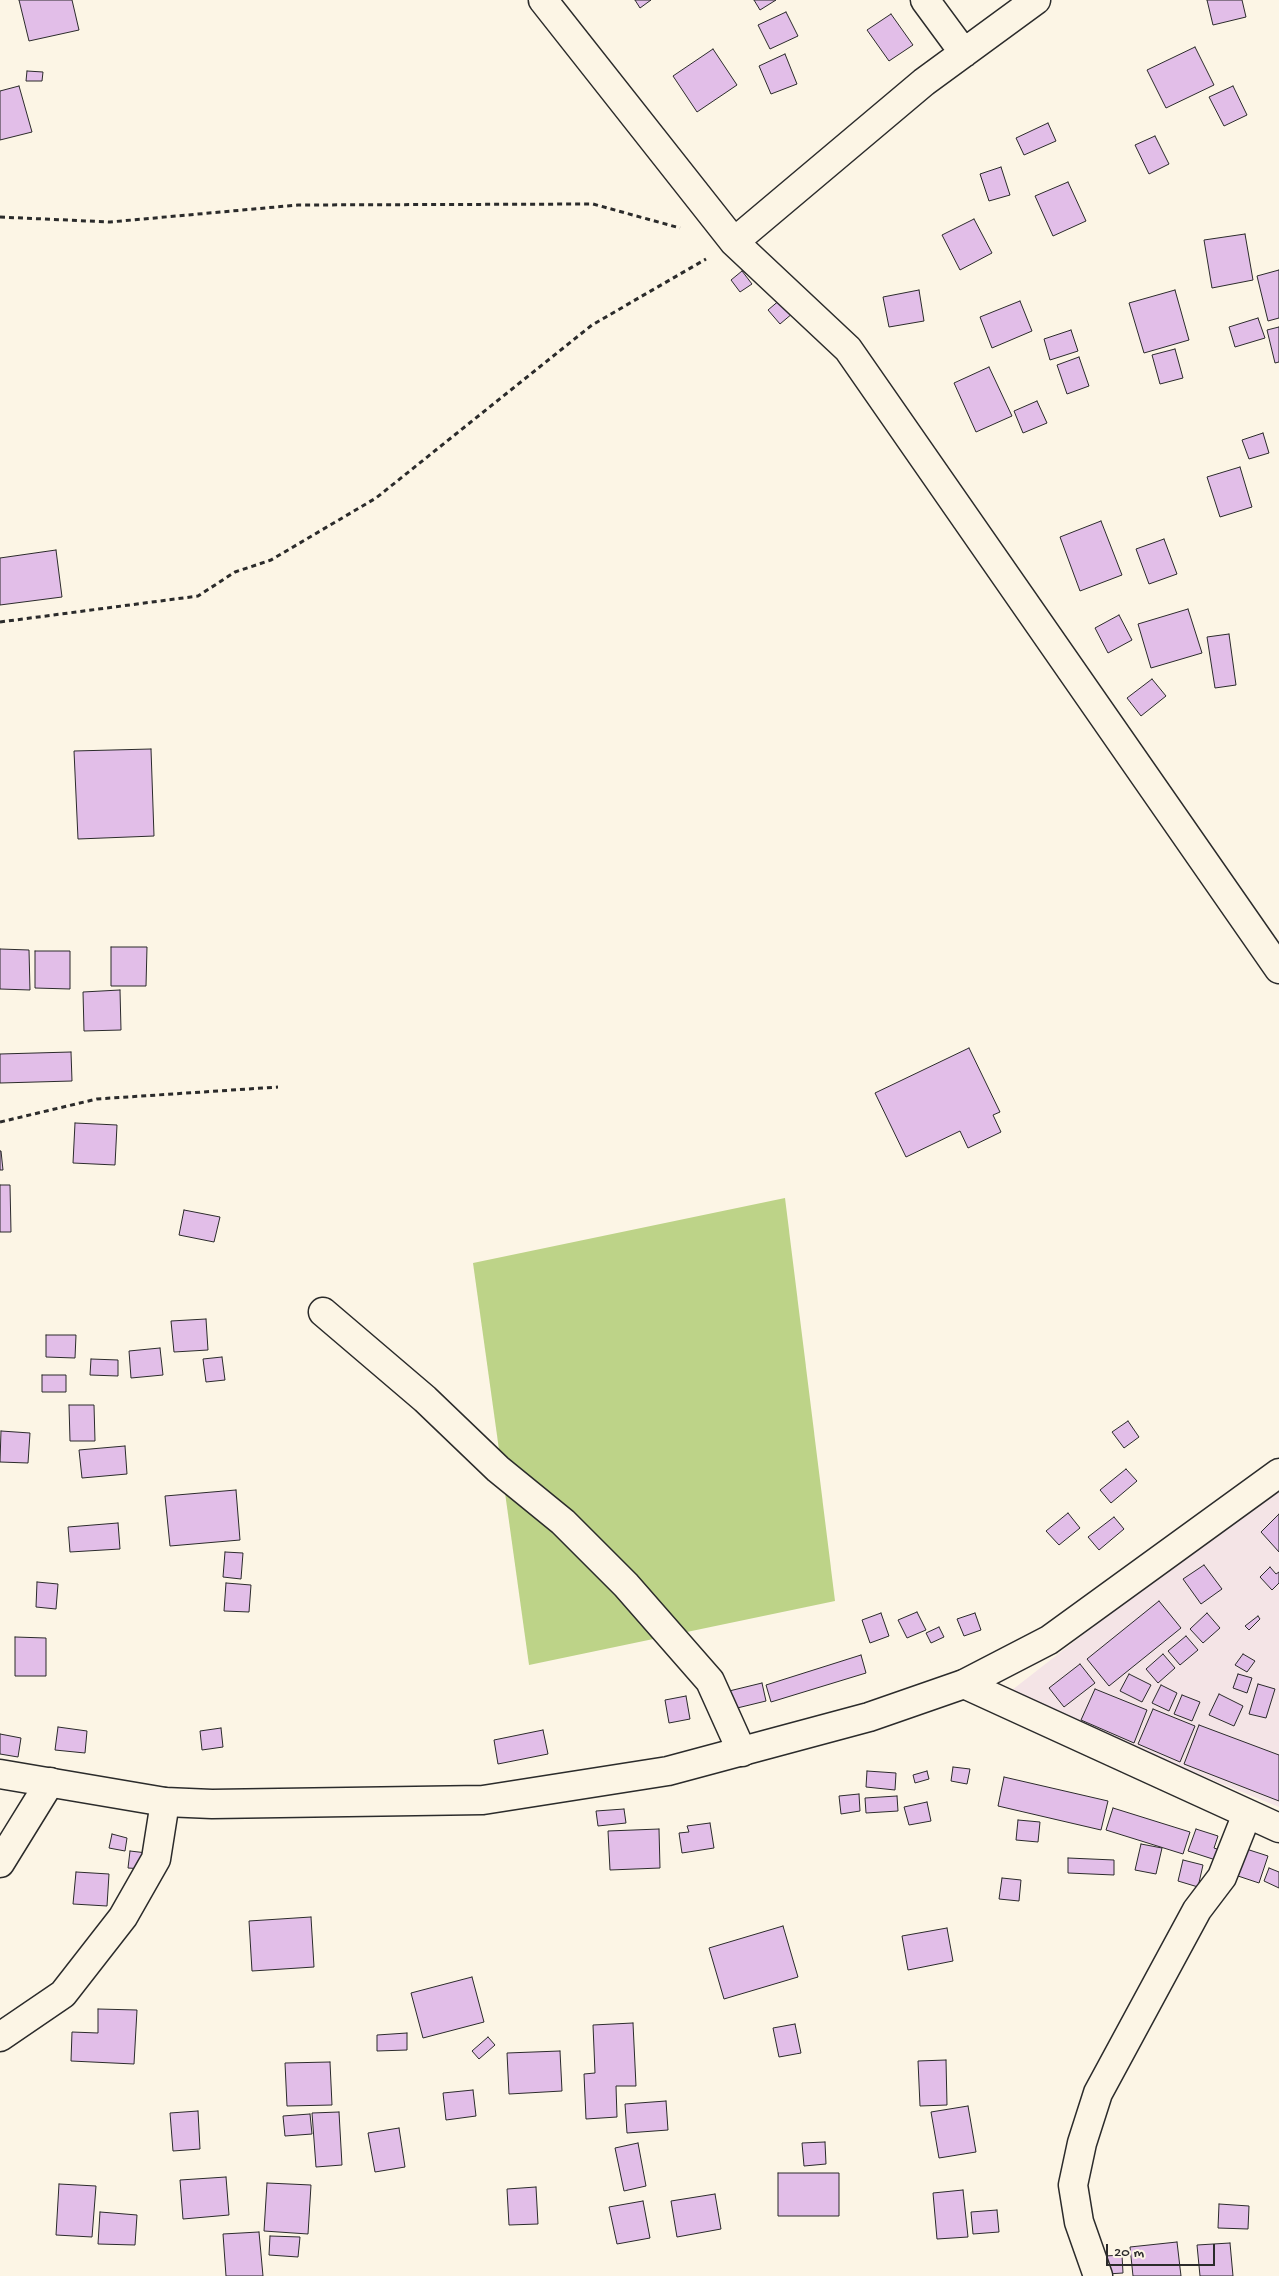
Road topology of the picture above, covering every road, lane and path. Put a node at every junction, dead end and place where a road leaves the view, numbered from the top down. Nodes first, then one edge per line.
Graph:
1 (543, 0) edge
2 (924, 0) edge
3 (1036, 0) edge
4 (964, 52) junction
5 (0, 217) edge
6 (734, 242) junction
7 (0, 622) edge
8 (1279, 969) edge
9 (278, 1087) dead end
10 (0, 1122) edge
11 (323, 1312) dead end
12 (1279, 1473) edge
13 (964, 1684) junction
14 (742, 1752) junction
15 (0, 1774) edge
16 (50, 1782) junction
17 (165, 1802) junction
18 (1248, 1814) junction
19 (1279, 1828) edge
20 (0, 1863) edge
21 (0, 2037) edge
22 (1098, 2276) edge

1 - 6 street
2 - 4 street
3 - 4 street
4 - 6 street
5 - 6 path
6 - 7 path
6 - 8 street
9 - 10 path
11 - 14 street
12 - 13 street
13 - 14 street
13 - 18 street
14 - 17 street
15 - 16 street
16 - 17 street
16 - 20 street
17 - 21 street
18 - 19 street
18 - 22 street

